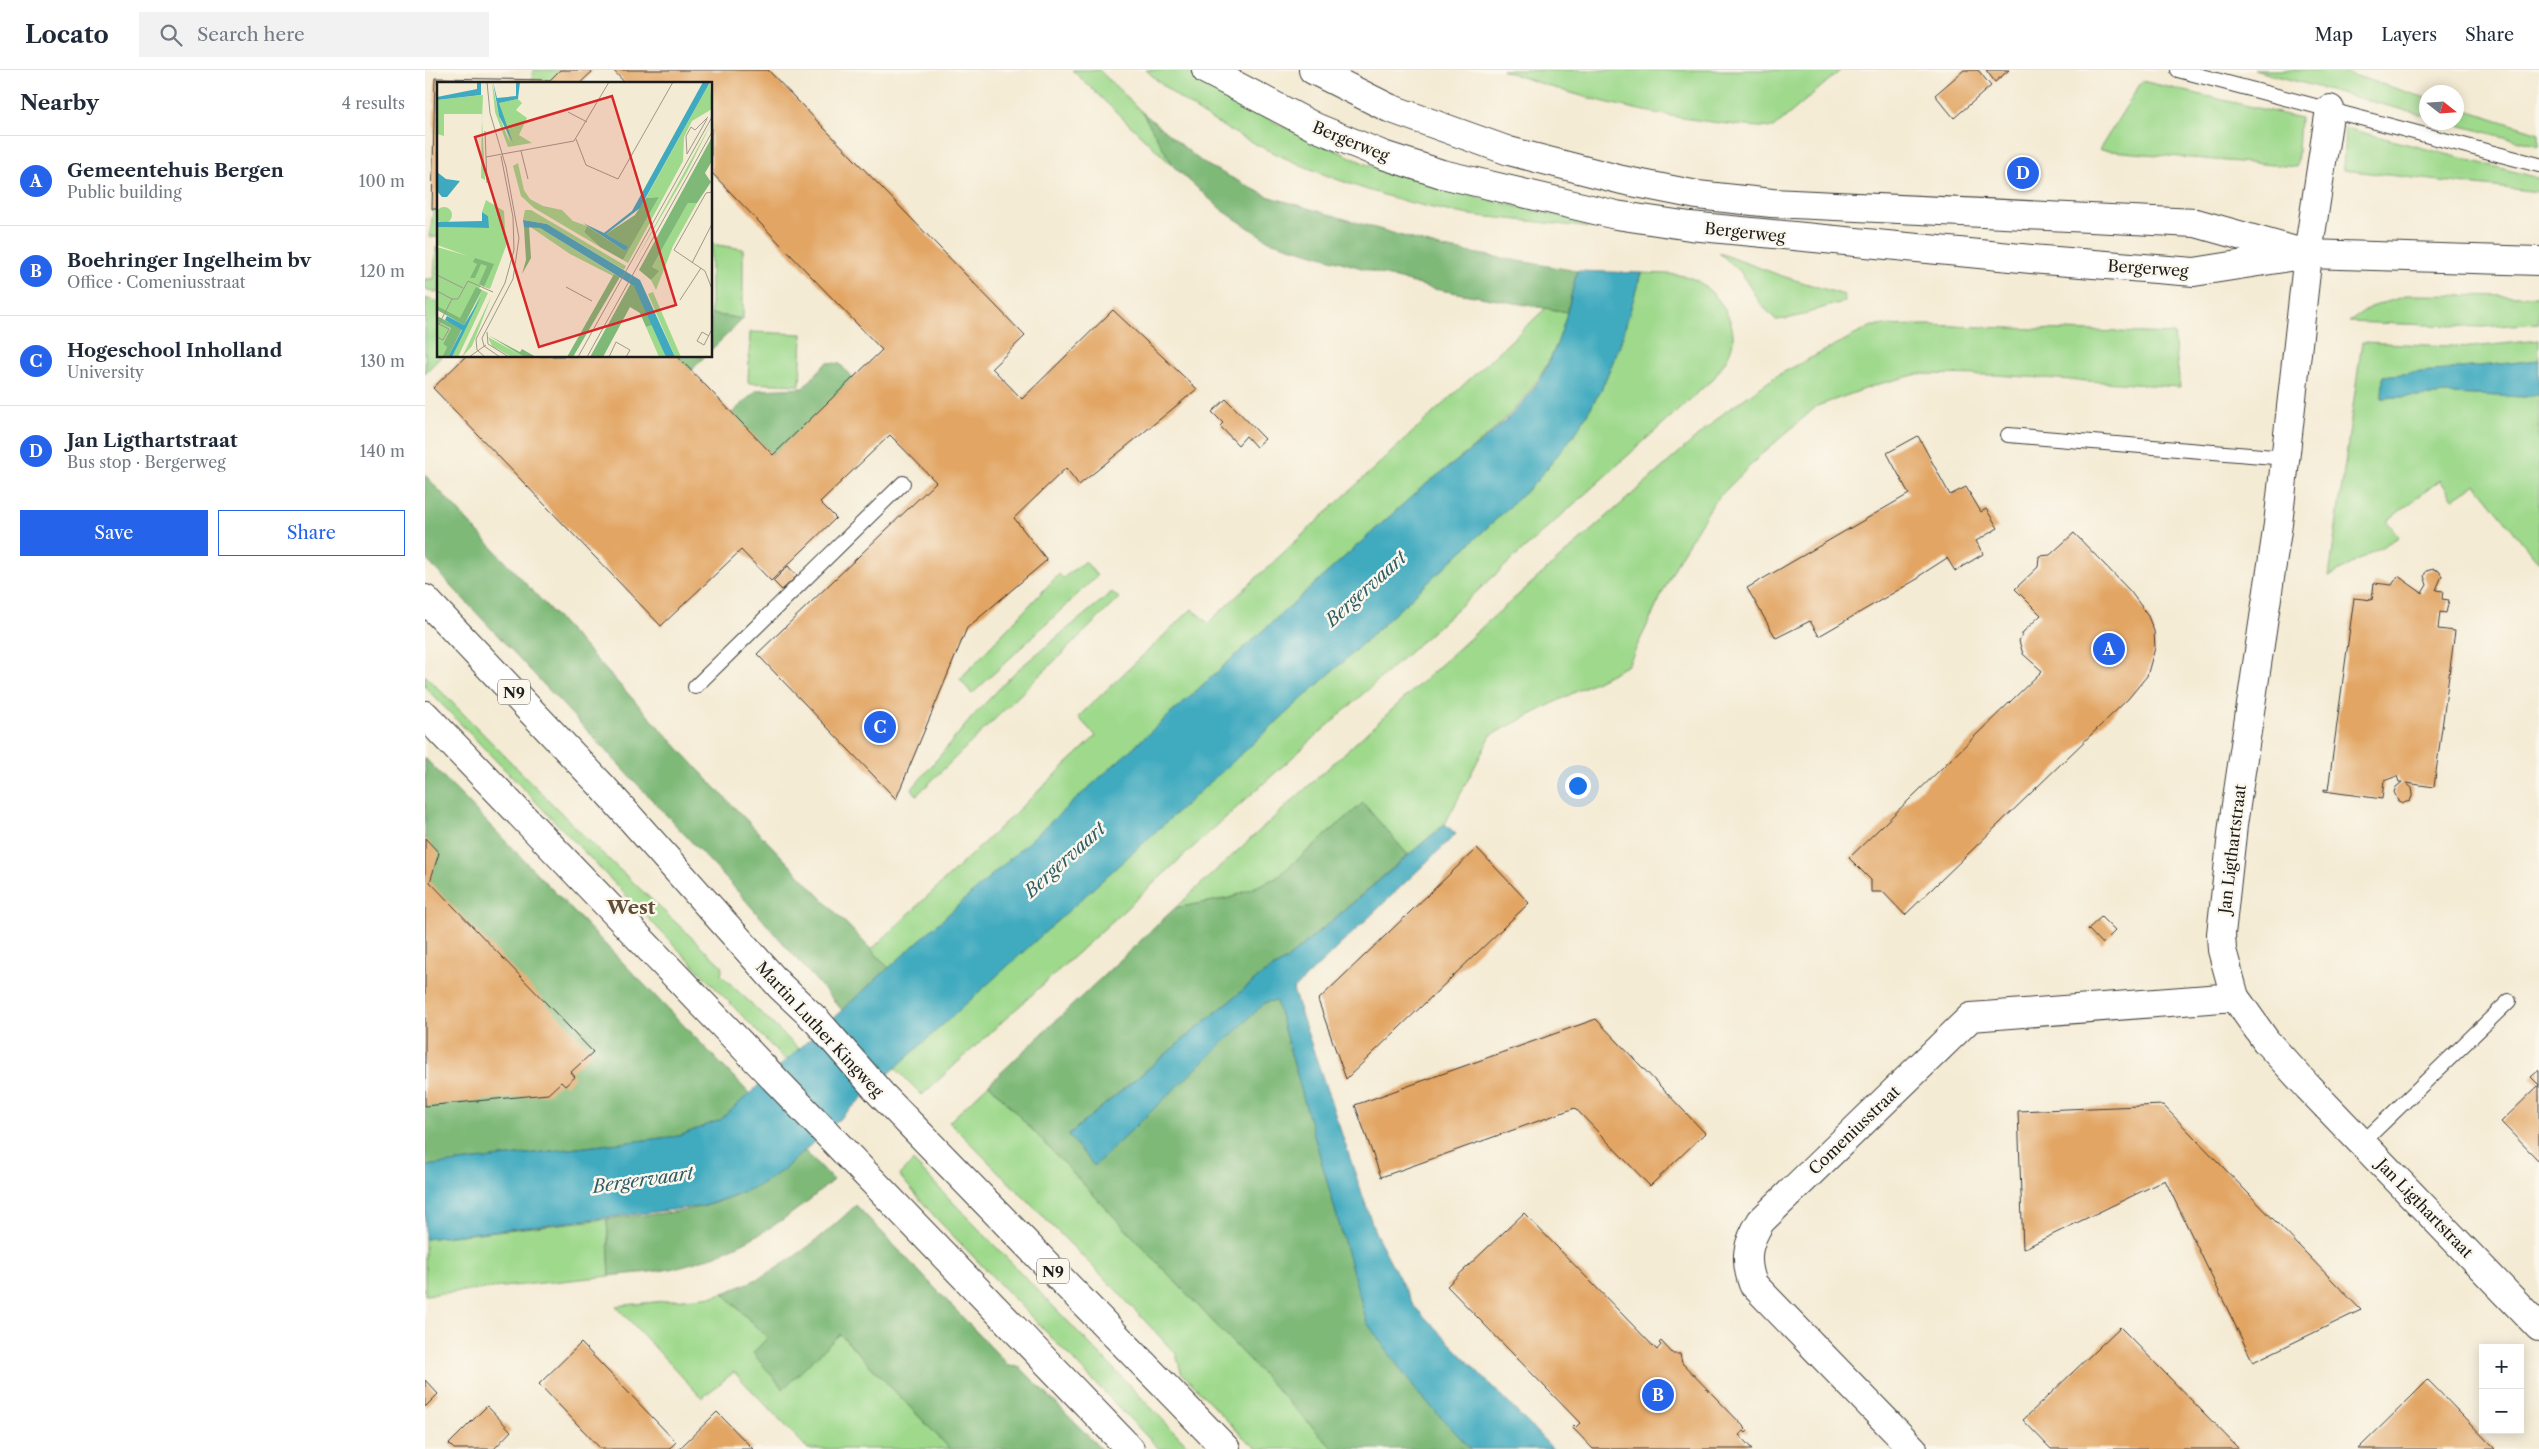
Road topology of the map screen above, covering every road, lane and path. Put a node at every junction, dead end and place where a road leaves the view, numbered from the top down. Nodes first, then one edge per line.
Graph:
1 (1206, 70) edge
2 (1313, 70) edge
3 (2178, 70) edge
4 (2330, 109) junction
5 (2539, 165) edge
6 (2308, 254) junction
7 (2539, 261) edge
8 (2008, 435) dead end
9 (2286, 458) junction
10 (903, 483) dead end
11 (425, 599) edge
12 (695, 687) dead end
13 (425, 715) edge
14 (2235, 997) junction
15 (2509, 1001) dead end
16 (2362, 1143) junction
17 (2539, 1327) edge
18 (1130, 1449) edge
19 (1226, 1449) edge
20 (1913, 1449) edge

1 - 6 main road, Bergerweg
2 - 6 main road, Bergerweg
3 - 4 lane
4 - 5 lane
4 - 6 main road
6 - 7 main road, Bergerweg
6 - 9 main road, Jan Ligthartstraat
8 - 9 lane
9 - 14 main road, Jan Ligthartstraat
10 - 12 lane
11 - 19 main road, Martin Luther Kingweg / N9
13 - 18 main road
14 - 16 main road, Jan Ligthartstraat
14 - 20 main road, Comeniusstraat
15 - 16 lane
16 - 17 main road, Jan Ligthartstraat

